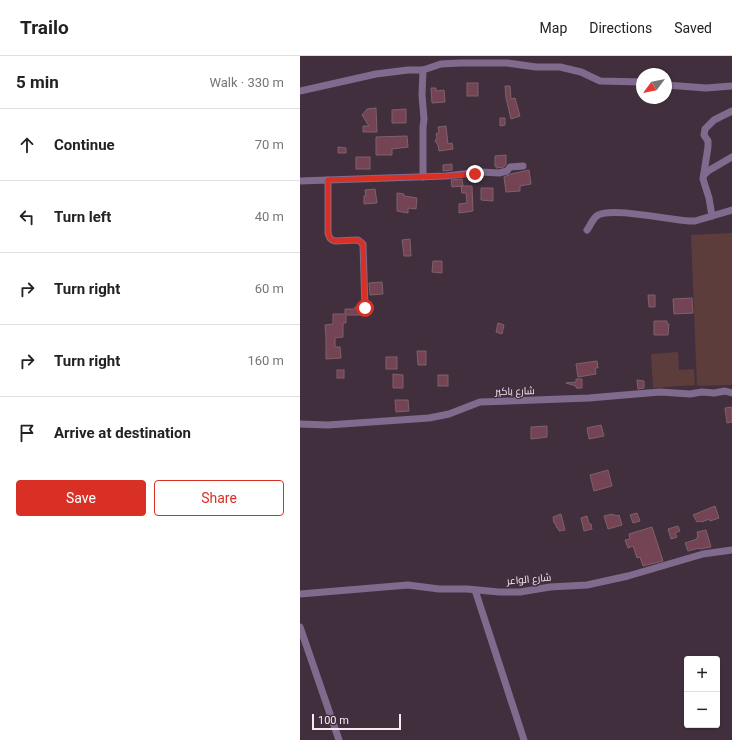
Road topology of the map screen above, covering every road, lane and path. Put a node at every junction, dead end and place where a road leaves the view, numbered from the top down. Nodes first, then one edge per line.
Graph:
1 (423, 70) junction
2 (636, 82) edge
3 (672, 85) edge
4 (732, 86) edge
5 (300, 91) edge
6 (732, 111) edge
7 (732, 157) edge
8 (523, 166) dead end
9 (704, 175) junction
10 (423, 177) junction
11 (328, 180) junction
12 (300, 182) edge
13 (732, 210) edge
14 (712, 216) junction
15 (587, 230) dead end
16 (365, 308) dead end
17 (732, 393) edge
18 (300, 424) edge
19 (732, 550) edge
20 (475, 590) junction
21 (300, 594) edge
22 (300, 627) edge
23 (339, 740) edge
24 (524, 740) edge

1 - 2 street
1 - 5 street
1 - 10 street
3 - 4 street
6 - 9 street
7 - 9 street
8 - 10 street
9 - 14 street
10 - 11 street
11 - 12 street
11 - 16 street
13 - 14 street
14 - 15 street
17 - 18 street, شارع باكير
19 - 20 street, شارع الواعر
20 - 21 street, شارع الواعر
20 - 24 street
22 - 23 street

